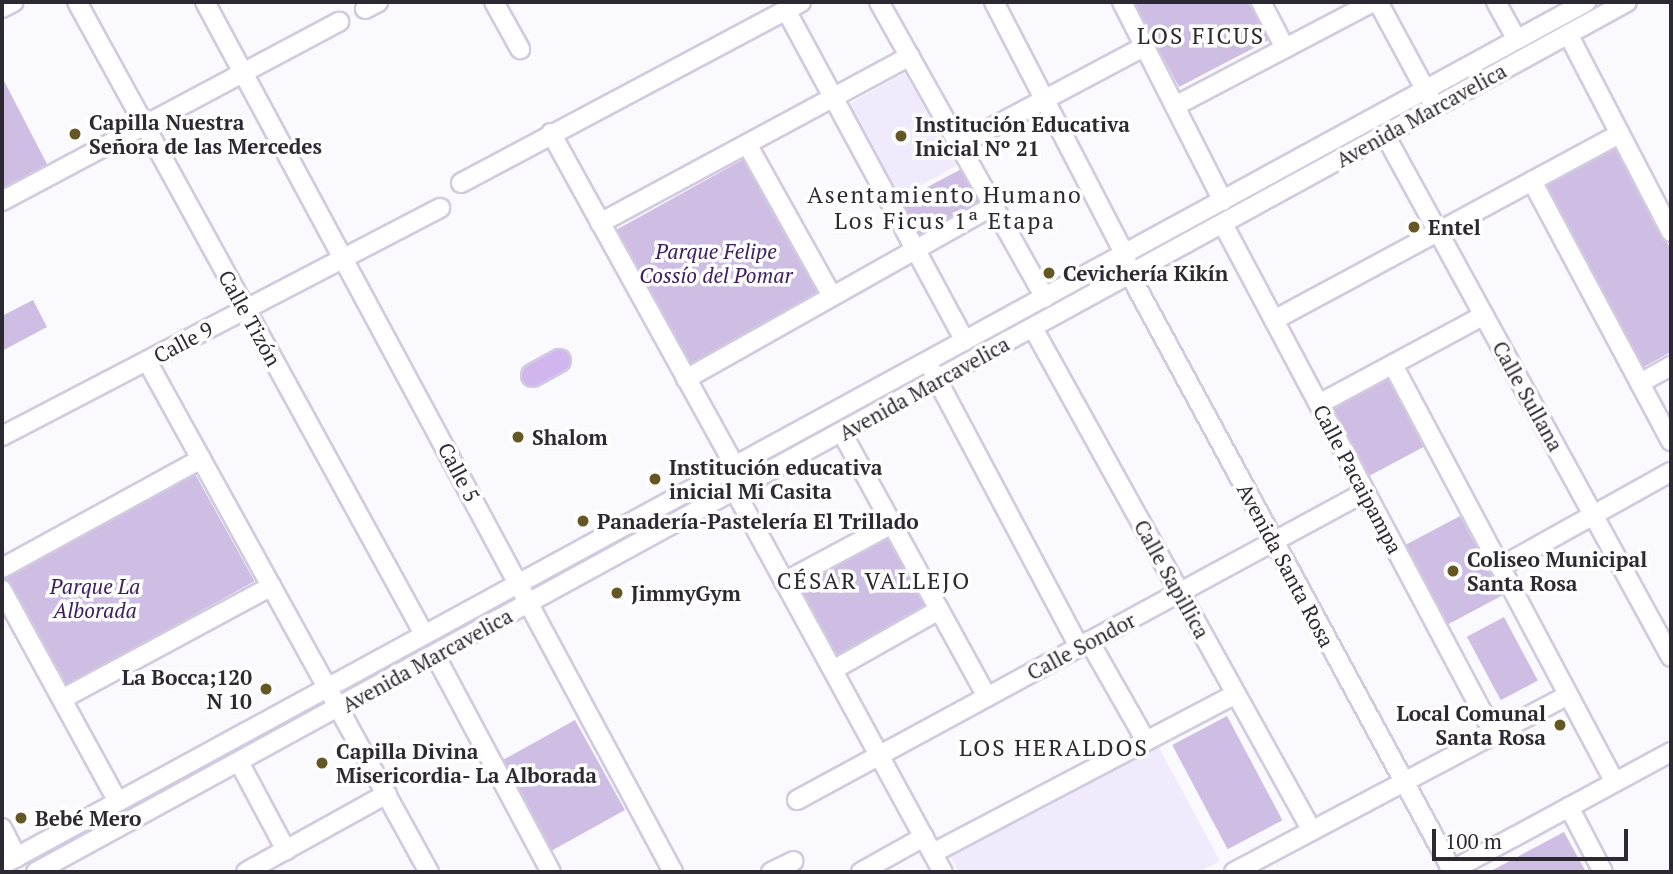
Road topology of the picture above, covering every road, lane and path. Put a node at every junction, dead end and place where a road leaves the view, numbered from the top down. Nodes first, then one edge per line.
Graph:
1 (14, 2) edge
2 (77, 2) edge
3 (205, 2) edge
4 (494, 2) edge
5 (880, 2) edge
6 (993, 2) edge
7 (1122, 2) edge
8 (1261, 2) edge
9 (1375, 2) edge
10 (1496, 2) edge
11 (1586, 2) edge
12 (1627, 2) edge
13 (793, 6) edge
14 (2, 8) edge
15 (339, 22) dead end
16 (1568, 34) junction
17 (1517, 40) junction
18 (1145, 46) junction
19 (1285, 48) junction
20 (520, 49) dead end
21 (910, 56) junction
22 (242, 74) junction
23 (1425, 90) junction
24 (832, 97) junction
25 (1045, 100) junction
26 (1175, 106) junction
27 (1436, 107) junction
28 (143, 126) junction
29 (551, 133) junction
30 (1619, 134) junction
31 (1385, 135) junction
32 (747, 144) junction
33 (959, 145) junction
34 (1532, 181) junction
35 (461, 183) dead end
36 (2, 201) edge
37 (1223, 201) junction
38 (993, 206) junction
39 (440, 208) dead end
40 (600, 223) junction
41 (1223, 224) junction
42 (1438, 231) junction
43 (1671, 232) edge
44 (914, 250) junction
45 (1125, 255) junction
46 (342, 258) junction
47 (1130, 275) junction
48 (832, 296) junction
49 (1045, 298) junction
50 (245, 309) junction
51 (1484, 315) junction
52 (1274, 320) junction
53 (1033, 328) junction
54 (965, 341) junction
55 (147, 360) junction
56 (559, 360) dead end
57 (928, 362) junction
58 (1393, 365) junction
59 (1671, 366) edge
60 (531, 375) dead end
61 (686, 379) junction
62 (938, 380) junction
63 (1640, 383) junction
64 (1319, 404) junction
65 (842, 433) junction
66 (2, 436) edge
67 (1671, 441) edge
68 (201, 459) junction
69 (735, 466) junction
70 (1671, 472) edge
71 (735, 491) junction
72 (1366, 492) junction
73 (1593, 515) junction
74 (892, 524) junction
75 (1273, 542) junction
76 (1500, 567) junction
77 (2, 568) edge
78 (784, 582) junction
79 (519, 583) junction
80 (271, 586) junction
81 (2, 590) edge
82 (1180, 593) junction
83 (529, 604) junction
84 (939, 610) junction
85 (424, 634) junction
86 (1084, 644) junction
87 (435, 655) junction
88 (1671, 657) edge
89 (833, 670) junction
90 (327, 687) junction
91 (1236, 694) junction
92 (1568, 695) junction
93 (987, 697) junction
94 (62, 699) junction
95 (340, 707) junction
96 (1494, 734) junction
97 (1146, 741) junction
98 (1671, 752) edge
99 (879, 755) junction
100 (239, 762) junction
101 (152, 782) junction
102 (1615, 782) junction
103 (1404, 783) junction
104 (387, 794) junction
105 (117, 800) junction
106 (797, 800) dead end
107 (163, 803) junction
108 (1569, 807) junction
109 (2, 828) edge
110 (1311, 831) junction
111 (928, 845) junction
112 (286, 850) junction
113 (9, 861) edge
114 (794, 861) dead end
115 (36, 872) edge
116 (246, 872) edge
117 (429, 872) edge
118 (551, 872) edge
119 (673, 872) edge
120 (771, 872) edge
121 (861, 872) edge
122 (943, 872) edge
123 (1234, 872) edge
124 (1451, 872) edge
125 (1603, 872) edge

1 - 14 street
2 - 28 street, Calle Tizón
3 - 22 street, Calle 5
4 - 20 street
5 - 21 street
6 - 25 street, Avenida Santa Rosa
7 - 18 street
8 - 19 street
9 - 19 street
9 - 23 street
10 - 17 street
11 - 17 street, Avenida Marcavelica
12 - 16 street, Avenida Marcavelica
13 - 24 street
13 - 29 street
15 - 22 street
16 - 27 street, Avenida Marcavelica
16 - 30 street
17 - 23 street, Avenida Marcavelica
18 - 25 street
18 - 26 street
19 - 26 street
21 - 24 street
21 - 33 street
22 - 28 street
22 - 46 street, Calle 5
23 - 27 street
23 - 37 street, Avenida Marcavelica
24 - 32 street
24 - 44 street
25 - 33 street
25 - 45 street, Avenida Santa Rosa
26 - 37 street
27 - 31 street, Avenida Marcavelica
28 - 36 street
28 - 50 street, Calle Tizón
29 - 35 street
29 - 40 street
30 - 34 street
30 - 43 street
31 - 41 street, Avenida Marcavelica
31 - 42 street, Calle Sullana
32 - 40 street
32 - 48 street
33 - 38 street
34 - 42 street
34 - 63 street
37 - 45 street, Avenida Marcavelica
38 - 44 street
38 - 49 street
39 - 46 street, Calle 9
40 - 61 street
41 - 47 street, Avenida Marcavelica
41 - 52 street, Calle Pacaipampa
42 - 51 street, Calle Sullana
42 - 52 street
44 - 48 street
44 - 54 street
45 - 47 street, Avenida Santa Rosa
45 - 49 street, Avenida Marcavelica
46 - 50 street, Calle 9
46 - 79 street, Calle 5
47 - 53 street, Avenida Marcavelica
47 - 75 street, Avenida Santa Rosa
48 - 61 street
49 - 54 street, Avenida Marcavelica
50 - 55 street, Calle 9
50 - 85 street, Calle Tizón
51 - 58 street
51 - 73 street, Calle Sullana
52 - 64 street, Calle Pacaipampa
53 - 62 street, Avenida Marcavelica
53 - 82 street, Calle Sapillica
54 - 57 street, Avenida Marcavelica
55 - 66 street, Calle 9
55 - 68 street
56 - 60 main road
57 - 62 street
57 - 69 street, Avenida Marcavelica
58 - 64 street
58 - 76 street
59 - 63 street
61 - 69 street
62 - 65 street, Avenida Marcavelica
62 - 86 street
63 - 67 street
64 - 72 street, Calle Pacaipampa
65 - 71 street, Avenida Marcavelica
65 - 74 street
68 - 77 street
68 - 80 street
69 - 71 street
69 - 79 street, Avenida Marcavelica
70 - 73 street
71 - 78 street
71 - 83 street, Avenida Marcavelica
72 - 75 street, Calle Sondor
72 - 96 street, Calle Pacaipampa
73 - 76 street
73 - 88 street, Calle Sullana
74 - 78 street
74 - 84 street
75 - 82 street, Calle Sondor
75 - 103 street, Avenida Santa Rosa
76 - 92 street
78 - 89 street
79 - 83 street, Calle 5
79 - 85 street, Avenida Marcavelica
80 - 90 street
80 - 94 street
81 - 94 street
82 - 86 street, Calle Sondor
82 - 91 street, Calle Sapillica
83 - 87 street, Avenida Marcavelica
83 - 119 street, Calle 5
84 - 89 street
84 - 93 street
85 - 90 street, Avenida Marcavelica
86 - 93 street, Calle Sondor
86 - 97 street
87 - 95 street, Avenida Marcavelica
87 - 118 street
89 - 99 street
90 - 95 street
90 - 101 street, Avenida Marcavelica
91 - 97 street
91 - 110 street, Calle Sapillica
92 - 96 street
92 - 102 street
93 - 99 street, Calle Sondor
94 - 105 street
95 - 100 street, Avenida Marcavelica
95 - 104 street
96 - 103 street
97 - 111 street
98 - 102 street
99 - 106 street, Calle Sondor
99 - 111 street
100 - 107 street, Avenida Marcavelica
100 - 112 street
101 - 105 street, Avenida Marcavelica
101 - 107 street
102 - 108 street
103 - 110 street
103 - 124 street, Avenida Santa Rosa
104 - 112 street
104 - 117 street
105 - 113 street, Avenida Marcavelica
107 - 115 street, Avenida Marcavelica
108 - 124 street
108 - 125 street
109 - 113 street
110 - 123 street
111 - 121 street
111 - 122 street
112 - 116 street
114 - 120 street

